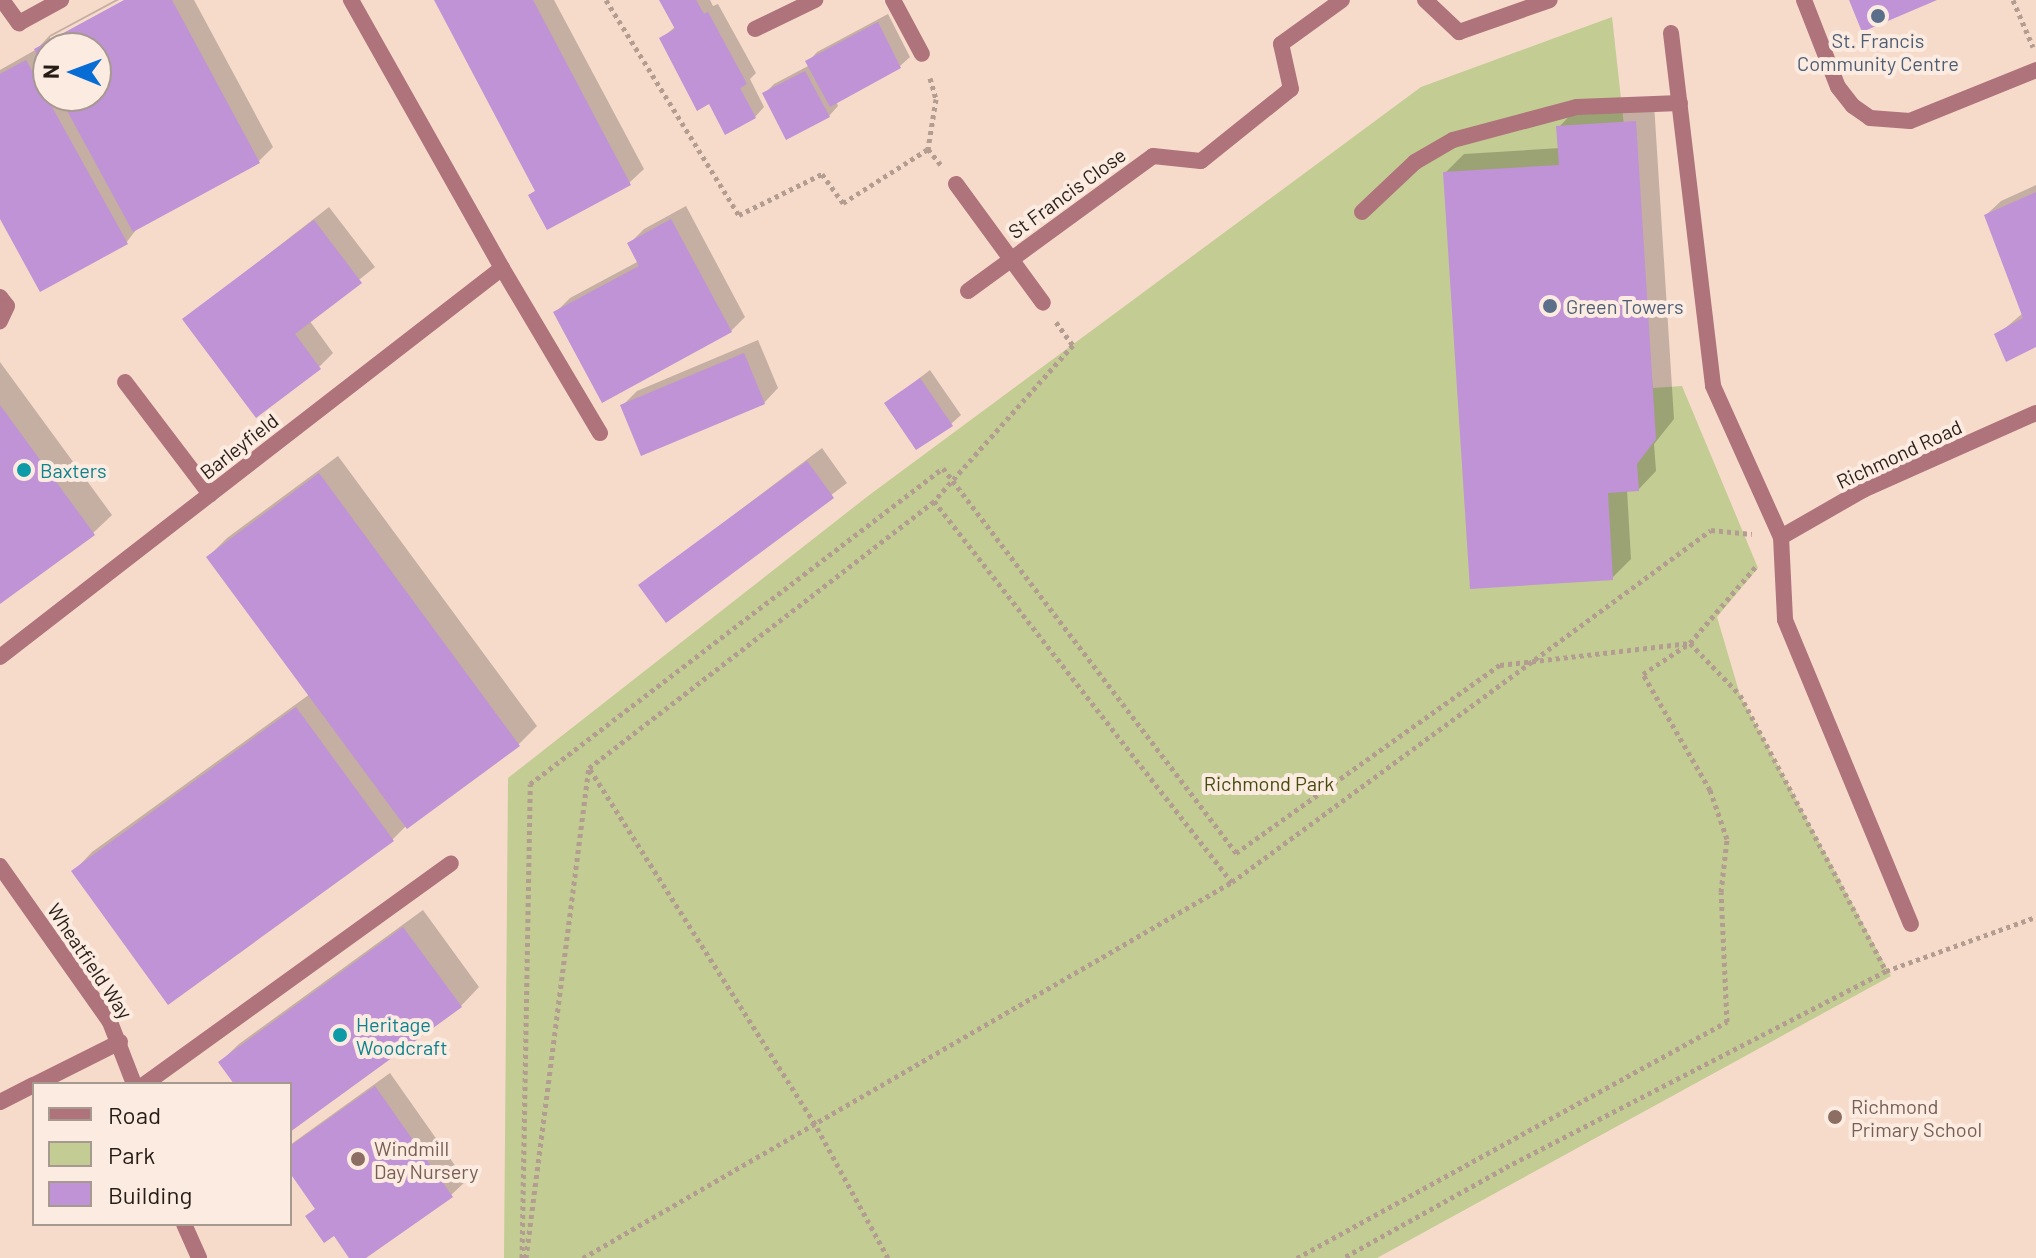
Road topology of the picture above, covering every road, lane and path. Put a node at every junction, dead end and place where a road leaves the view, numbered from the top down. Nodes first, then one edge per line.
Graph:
1 (2, 0) edge
2 (61, 0) edge
3 (351, 0) edge
4 (606, 0) edge
5 (815, 0) edge
6 (893, 0) edge
7 (1342, 0) edge
8 (1425, 0) edge
9 (1550, 0) edge
10 (1804, 0) edge
11 (2013, 0) edge
12 (755, 29) dead end
13 (1671, 33) dead end
14 (922, 54) joint
15 (2036, 55) edge
16 (2036, 70) edge
17 (1680, 103) junction
18 (928, 149) junction
19 (956, 184) joint
20 (1362, 212) dead end
21 (1011, 259) junction
22 (502, 268) junction
23 (968, 291) dead end
24 (0, 297) edge
25 (1043, 303) joint
26 (0, 321) edge
27 (125, 382) dead end
28 (2036, 413) edge
29 (600, 433) dead end
30 (952, 480) junction
31 (210, 494) junction
32 (934, 501) junction
33 (1781, 537) junction
34 (1690, 643) junction
35 (0, 657) edge
36 (1532, 661) junction
37 (589, 768) junction
38 (451, 863) dead end
39 (0, 866) edge
40 (1232, 882) junction
41 (2036, 917) edge
42 (1911, 924) dead end
43 (1886, 971) junction
44 (120, 1042) junction
45 (39, 1082) edge
46 (133, 1082) edge
47 (148, 1082) edge
48 (32, 1086) edge
49 (0, 1102) edge
50 (815, 1124) junction
51 (185, 1226) edge
52 (199, 1258) edge
53 (524, 1258) edge
54 (583, 1258) edge
55 (888, 1258) edge
56 (1297, 1258) edge
57 (1343, 1258) edge

1 - 2 street
3 - 22 street
4 - 18 path
5 - 12 street
6 - 14 street
7 - 21 street, St Francis Close
8 - 9 street
10 - 16 street
11 - 15 path
13 - 17 street
14 - 18 path
17 - 20 street
17 - 33 street
18 - 19 path
19 - 21 street
21 - 23 street, St Francis Close
21 - 25 street
22 - 29 street
22 - 31 street, Barleyfield
24 - 26 street
25 - 30 path
27 - 31 street
28 - 33 street, Richmond Road
30 - 32 path
30 - 36 path
30 - 53 path
31 - 35 street, Barleyfield
32 - 37 path
32 - 40 path
33 - 34 path
33 - 36 path
33 - 42 street
34 - 36 path
34 - 43 path
34 - 56 path
36 - 40 path
37 - 50 path
37 - 53 path
38 - 47 street
39 - 44 street, Wheatfield Way
40 - 50 path
41 - 43 path
43 - 57 path
44 - 45 street
44 - 46 street, Wheatfield Way
48 - 49 street
50 - 54 path
50 - 55 path
51 - 52 street

